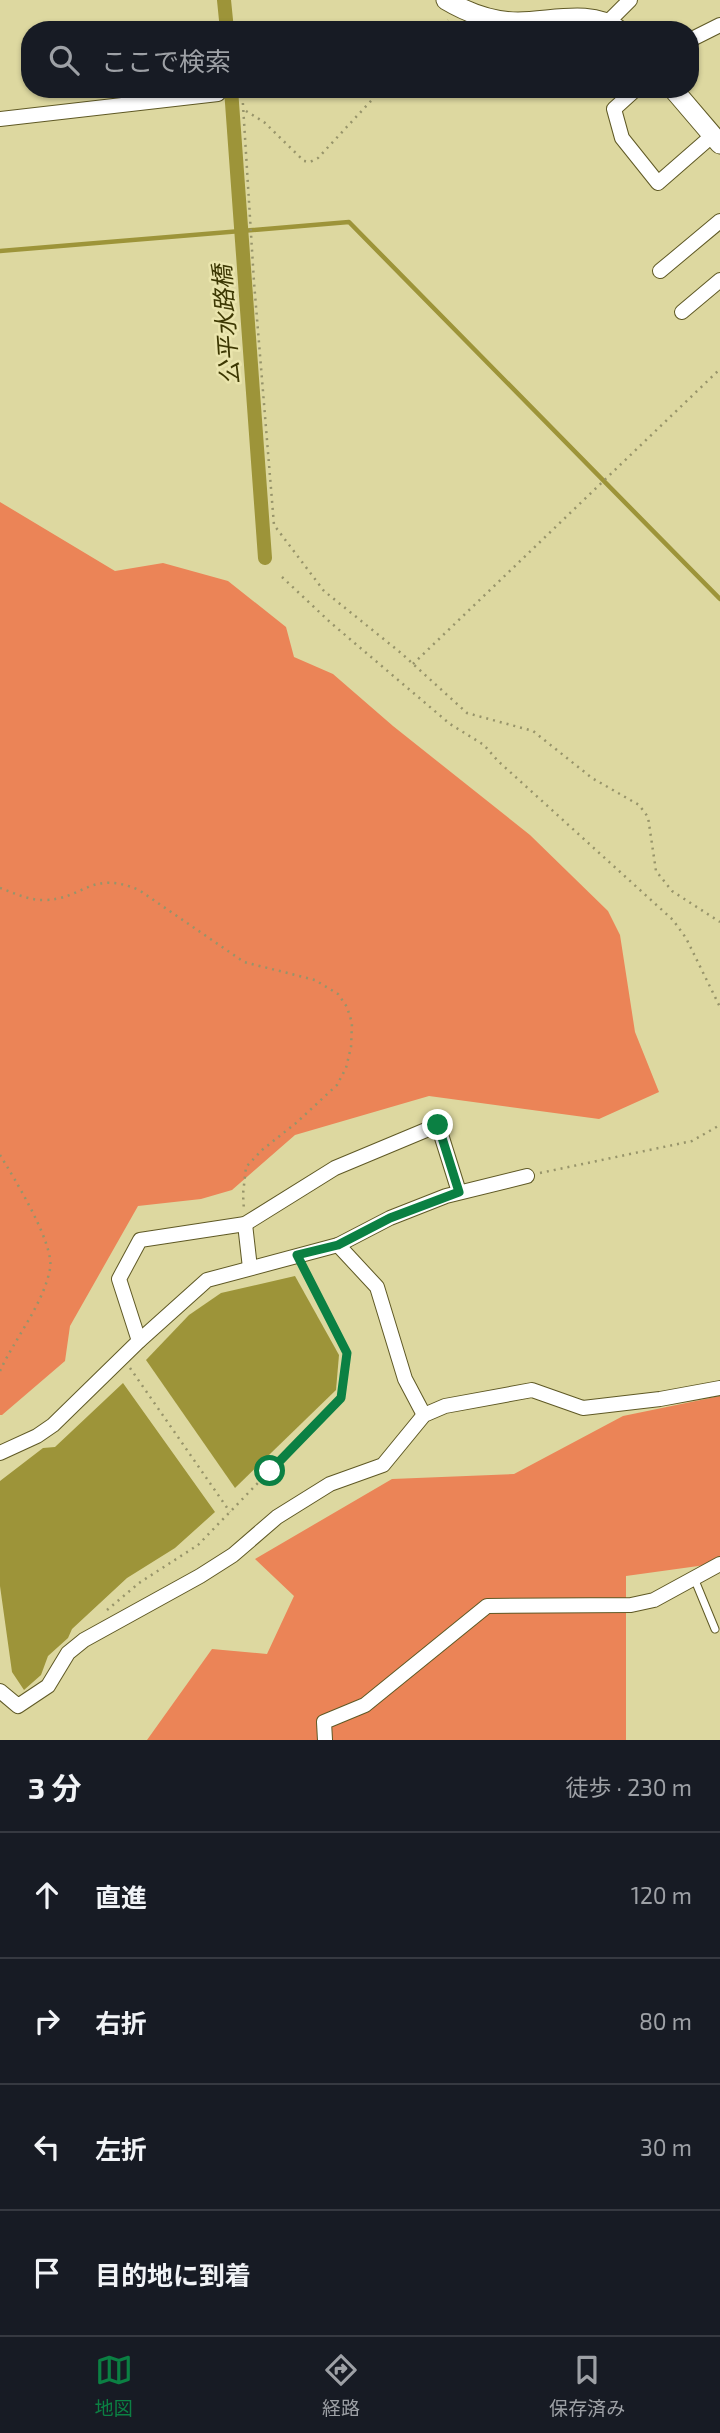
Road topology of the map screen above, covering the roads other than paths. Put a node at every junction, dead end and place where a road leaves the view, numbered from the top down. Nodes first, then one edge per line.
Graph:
1 (446, 0) edge
2 (630, 0) edge
3 (501, 21) edge
4 (536, 21) edge
5 (596, 21) edge
6 (616, 21) edge
7 (720, 25) edge
8 (699, 36) edge
9 (183, 98) edge
10 (626, 98) edge
11 (681, 98) edge
12 (0, 119) edge
13 (716, 139) edge
14 (720, 221) edge
15 (660, 271) dead end
16 (720, 280) edge
17 (682, 312) dead end
18 (527, 1176) road end
19 (459, 1192) junction
20 (244, 1224) junction
21 (338, 1245) junction
22 (250, 1268) junction
23 (139, 1340) junction
24 (720, 1388) edge
25 (424, 1415) junction
26 (0, 1453) edge
27 (720, 1564) edge
28 (694, 1578) junction
29 (715, 1629) dead end
30 (0, 1691) edge
31 (325, 1740) edge

1 - 3 street
2 - 6 street
4 - 5 street
7 - 8 street
9 - 12 street
10 - 13 street
11 - 13 street
14 - 15 street
16 - 17 street
18 - 19 street
19 - 20 street
19 - 21 street
20 - 22 street
20 - 23 street
21 - 22 street
21 - 25 street
22 - 23 street
23 - 26 street
24 - 25 street
25 - 30 street
27 - 28 street
28 - 29 lane
28 - 31 street

